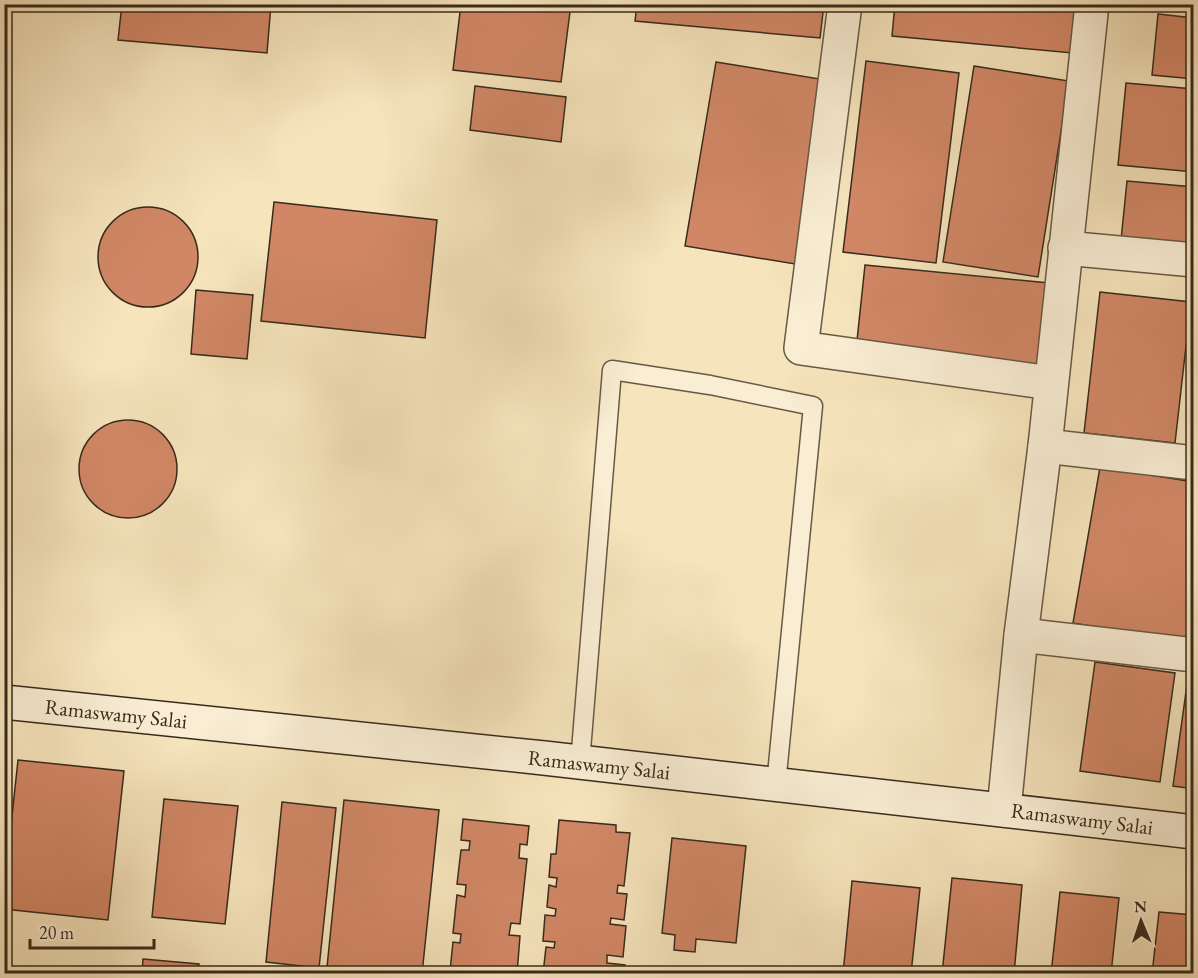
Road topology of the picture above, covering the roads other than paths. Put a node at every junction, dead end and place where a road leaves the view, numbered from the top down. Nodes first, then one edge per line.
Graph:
1 (845, 4) edge
2 (1092, 4) edge
3 (1065, 248) junction
4 (1194, 260) edge
5 (1051, 383) junction
6 (1045, 446) junction
7 (1194, 463) edge
8 (1021, 635) junction
9 (1194, 655) edge
10 (4, 702) edge
11 (580, 763) junction
12 (776, 785) junction
13 (1004, 810) junction
14 (1194, 832) edge

1 - 5 street
2 - 3 street
3 - 4 street
3 - 5 street
5 - 6 street
6 - 7 street
6 - 8 street
8 - 9 street
8 - 13 street
10 - 11 street, Ramaswamy Salai
11 - 12 street, Ramaswamy Salai
11 - 12 lane
12 - 13 street, Ramaswamy Salai
13 - 14 street, Ramaswamy Salai

